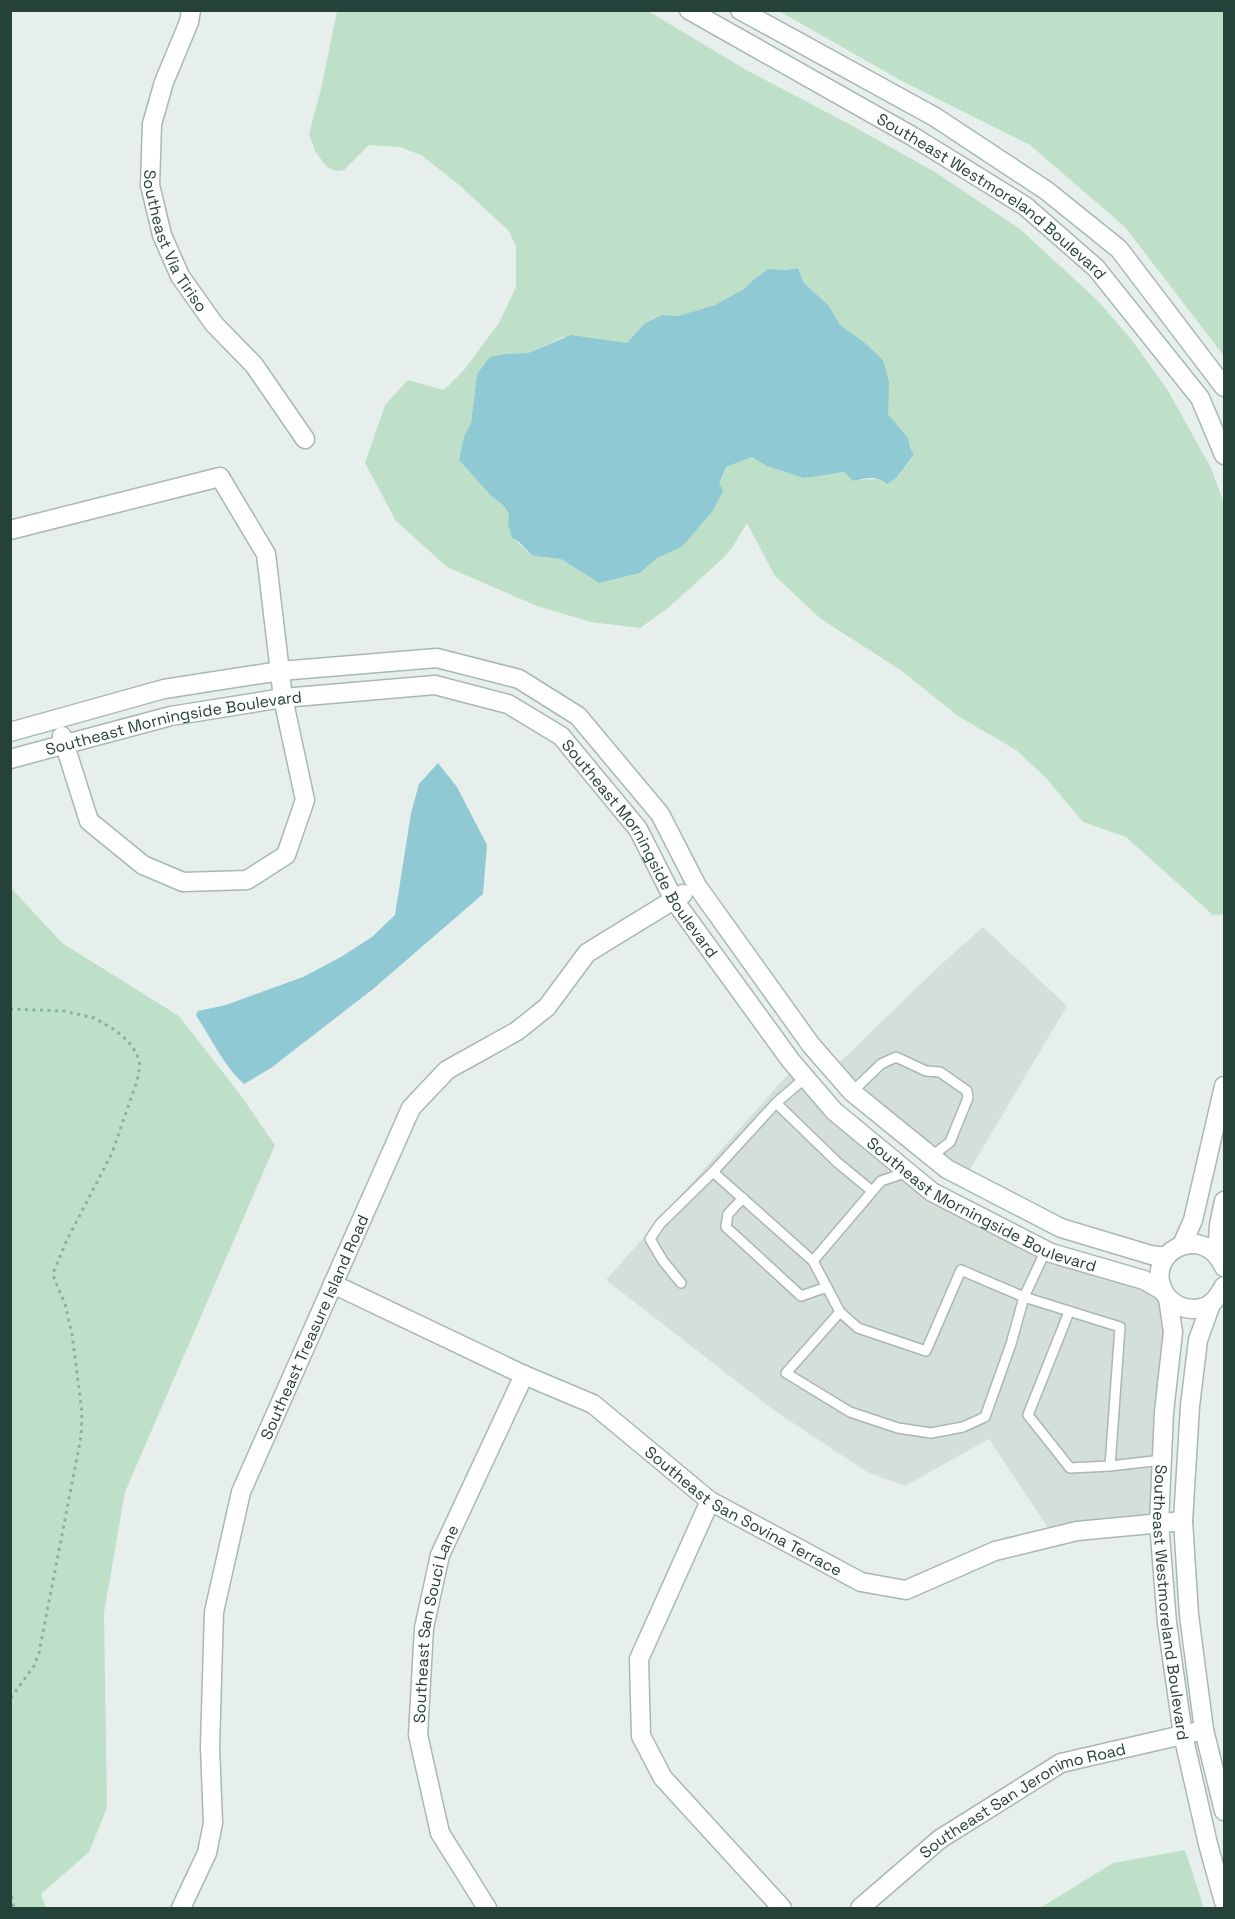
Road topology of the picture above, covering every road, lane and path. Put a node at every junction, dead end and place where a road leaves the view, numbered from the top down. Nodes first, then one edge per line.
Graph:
1 (191, 10) edge
2 (689, 10) edge
3 (740, 10) edge
4 (1224, 387) edge
5 (305, 439) dead end
6 (1224, 455) edge
7 (10, 530) edge
8 (280, 671) junction
9 (284, 698) junction
10 (578, 716) junction
11 (57, 720) junction
12 (10, 732) edge
13 (561, 736) junction
14 (64, 746) junction
15 (10, 759) edge
16 (697, 886) junction
17 (674, 900) junction
18 (10, 1009) edge
19 (826, 1062) junction
20 (805, 1078) junction
21 (1224, 1086) edge
22 (852, 1092) junction
23 (776, 1103) junction
24 (932, 1156) junction
25 (713, 1172) junction
26 (908, 1172) junction
27 (872, 1191) junction
28 (743, 1198) junction
29 (1224, 1201) edge
30 (1055, 1225) junction
31 (1182, 1245) junction
32 (1046, 1250) junction
33 (1166, 1257) junction
34 (1221, 1259) edge
35 (813, 1261) junction
36 (681, 1283) dead end
37 (333, 1284) junction
38 (827, 1287) junction
39 (1166, 1295) junction
40 (1024, 1297) junction
41 (1219, 1297) edge
42 (840, 1312) junction
43 (1069, 1312) junction
44 (524, 1376) junction
45 (1162, 1460) junction
46 (1110, 1466) junction
47 (710, 1501) junction
48 (1183, 1521) junction
49 (1159, 1523) junction
50 (10, 1699) edge
51 (1204, 1730) junction
52 (1183, 1735) junction
53 (1224, 1811) edge
54 (10, 1889) edge
55 (1224, 1902) edge
56 (14, 1908) edge
57 (182, 1908) edge
58 (487, 1908) edge
59 (782, 1908) edge
60 (860, 1908) edge

1 - 5 street, Southeast Via Tiriso
2 - 6 street, Southeast Westmoreland Boulevard
3 - 4 street, Southeast Westmoreland Boulevard
7 - 8 street
8 - 9 street
8 - 10 street, Southeast Morningside Boulevard
8 - 11 street, Southeast Morningside Boulevard
9 - 13 street, Southeast Morningside Boulevard
9 - 14 street, Southeast Morningside Boulevard
9 - 14 street
10 - 13 street
10 - 16 street, Southeast Morningside Boulevard
11 - 12 street, Southeast Morningside Boulevard
11 - 14 street
13 - 17 street, Southeast Morningside Boulevard
14 - 15 street, Southeast Morningside Boulevard
16 - 17 street, Southeast Treasure Island Road
16 - 19 street, Southeast Morningside Boulevard
17 - 20 street, Southeast Morningside Boulevard
17 - 37 street, Southeast Treasure Island Road
18 - 50 path
19 - 20 street
19 - 22 street, Southeast Morningside Boulevard
20 - 23 lane
20 - 26 street, Southeast Morningside Boulevard
21 - 31 street
22 - 24 street, Southeast Morningside Boulevard
22 - 24 lane
23 - 25 lane
23 - 27 lane
24 - 26 street
24 - 30 street, Southeast Morningside Boulevard
25 - 28 lane
25 - 36 lane
26 - 27 lane
26 - 32 street, Southeast Morningside Boulevard
27 - 35 lane
28 - 35 lane
28 - 38 lane
29 - 34 street
30 - 32 street
30 - 33 street, Southeast Morningside Boulevard
31 - 33 street
31 - 34 street
32 - 39 street, Southeast Morningside Boulevard
32 - 40 lane
33 - 39 street, Southeast Westmoreland Boulevard
35 - 38 lane
37 - 44 street, Southeast San Sovina Terrace
37 - 57 street, Southeast Treasure Island Road
38 - 42 lane
39 - 41 street, Southeast Morningside Boulevard
39 - 45 street, Southeast Westmoreland Boulevard
40 - 42 lane
40 - 42 lane
40 - 43 lane
41 - 48 street, Southeast Westmoreland Boulevard
43 - 46 lane
43 - 46 lane
44 - 47 street, Southeast San Sovina Terrace
44 - 58 street, Southeast San Souci Lane
45 - 46 lane
45 - 49 street, Southeast Westmoreland Boulevard
47 - 49 street, Southeast San Sovina Terrace
47 - 59 street
48 - 49 street, Southeast San Sovina Terrace
48 - 51 street, Southeast Westmoreland Boulevard
49 - 52 street, Southeast Westmoreland Boulevard
51 - 52 street, Southeast San Jeronimo Road
51 - 53 street, Southeast Westmoreland Boulevard
52 - 55 street, Southeast Westmoreland Boulevard
52 - 60 street, Southeast San Jeronimo Road
54 - 56 path

